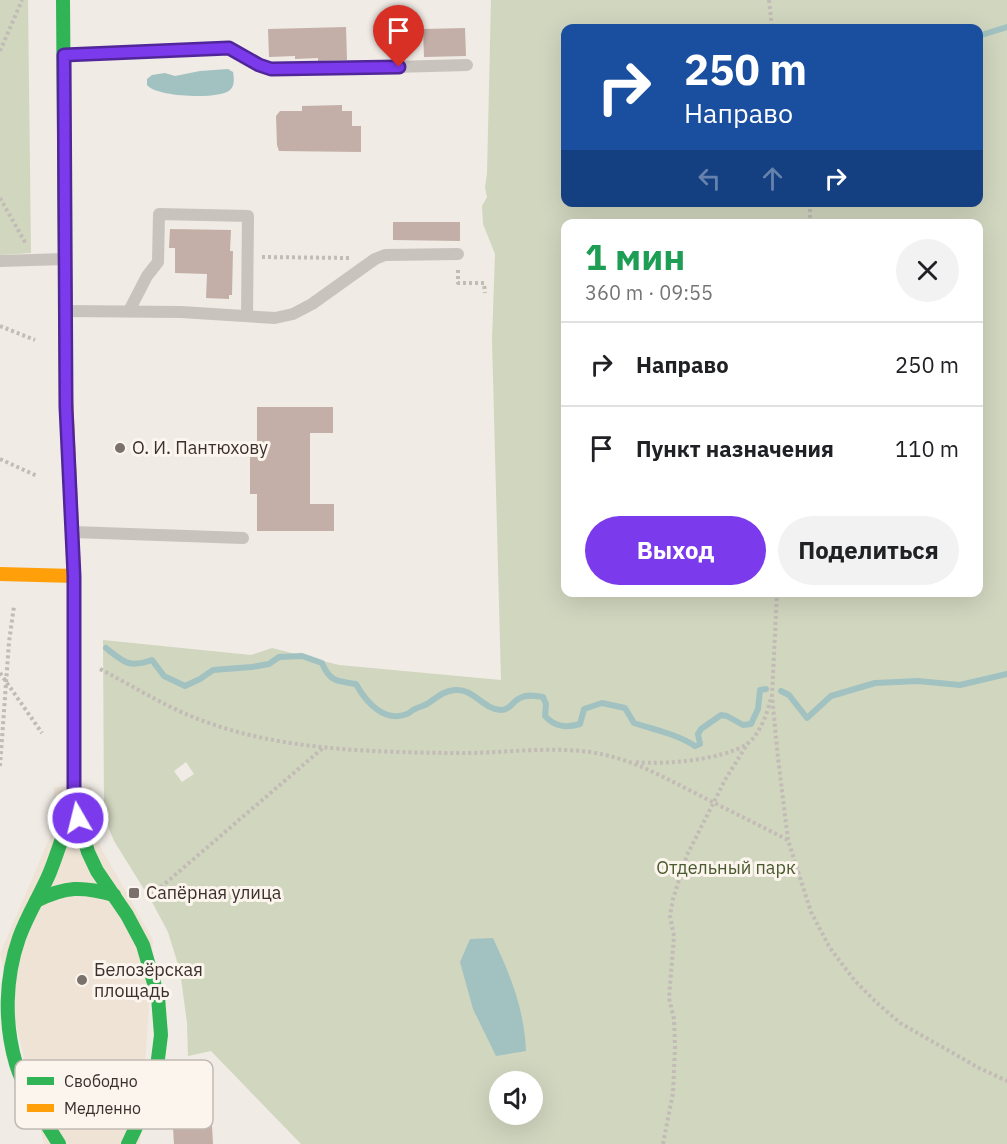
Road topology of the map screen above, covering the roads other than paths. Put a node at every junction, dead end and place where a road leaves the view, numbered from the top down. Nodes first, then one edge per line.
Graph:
1 (63, 0) edge
2 (64, 55) junction
3 (467, 64) dead end
4 (458, 254) road end
5 (65, 259) junction
6 (0, 261) edge
7 (66, 311) junction
8 (129, 312) junction
9 (247, 316) junction
10 (72, 532) junction
11 (243, 538) dead end
12 (0, 574) edge
13 (74, 576) junction
14 (74, 803) junction
15 (114, 895) junction
16 (36, 901) junction
17 (15, 1060) edge
18 (158, 1060) edge
19 (50, 1129) edge
20 (133, 1129) edge
21 (125, 1143) edge
22 (59, 1144) edge

1 - 2 main road
2 - 3 lane
2 - 5 main road
4 - 9 lane
5 - 6 lane
5 - 7 main road
7 - 8 lane
7 - 10 main road
8 - 9 lane
8 - 9 lane
10 - 11 lane
10 - 13 main road
12 - 13 main road
13 - 14 main road
14 - 15 main road
14 - 16 main road
15 - 16 main road
15 - 18 main road
16 - 17 main road
19 - 22 main road
20 - 21 main road

